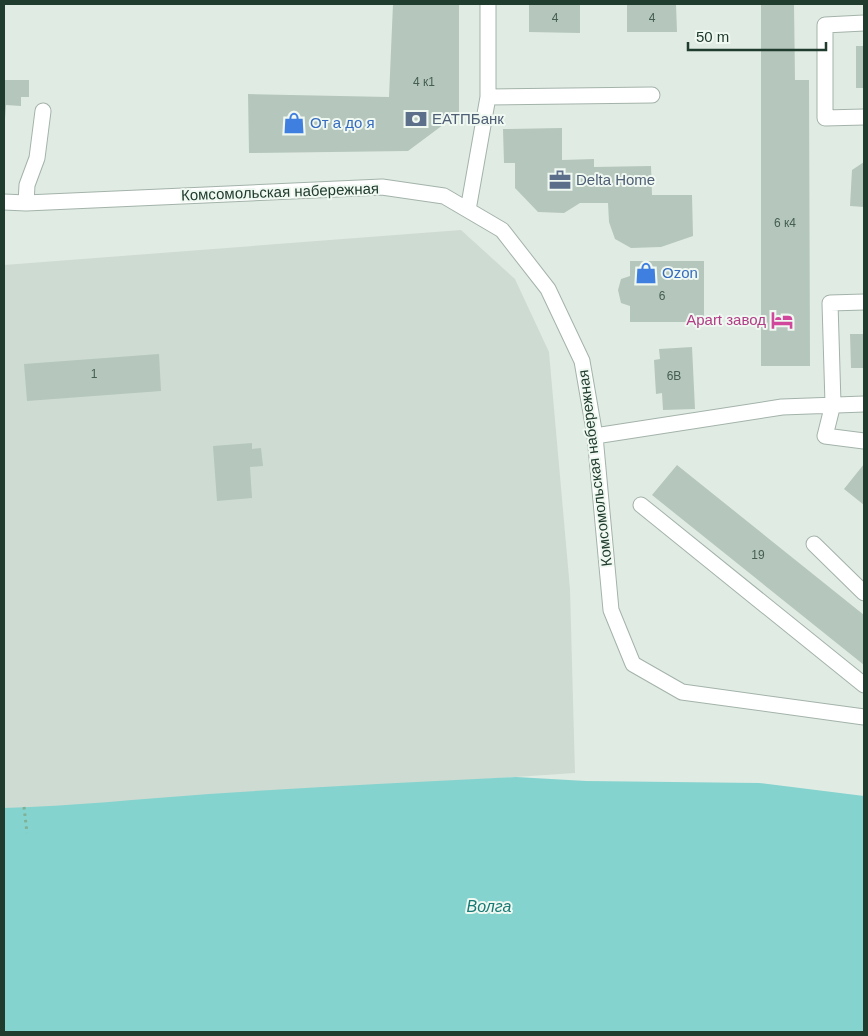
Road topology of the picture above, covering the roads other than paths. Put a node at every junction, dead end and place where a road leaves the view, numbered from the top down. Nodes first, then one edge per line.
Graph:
1 (488, 4) edge
2 (864, 23) edge
3 (652, 94) dead end
4 (488, 97) junction
5 (42, 110) dead end
6 (864, 117) edge
7 (4, 202) edge
8 (26, 203) junction
9 (468, 210) junction
10 (864, 302) edge
11 (833, 404) junction
12 (864, 404) edge
13 (595, 436) junction
14 (864, 441) edge
15 (641, 505) dead end
16 (814, 544) dead end
17 (864, 593) edge
18 (864, 685) edge
19 (864, 716) edge

1 - 4 street
2 - 6 street
3 - 4 street
4 - 9 street
5 - 8 street
7 - 8 street, Комсомольская набережная
8 - 9 street, Комсомольская набережная
9 - 13 street, Комсомольская набережная
10 - 11 street
11 - 12 street
11 - 13 street
11 - 14 street
13 - 19 street, Комсомольская набережная
15 - 18 street
16 - 17 street

